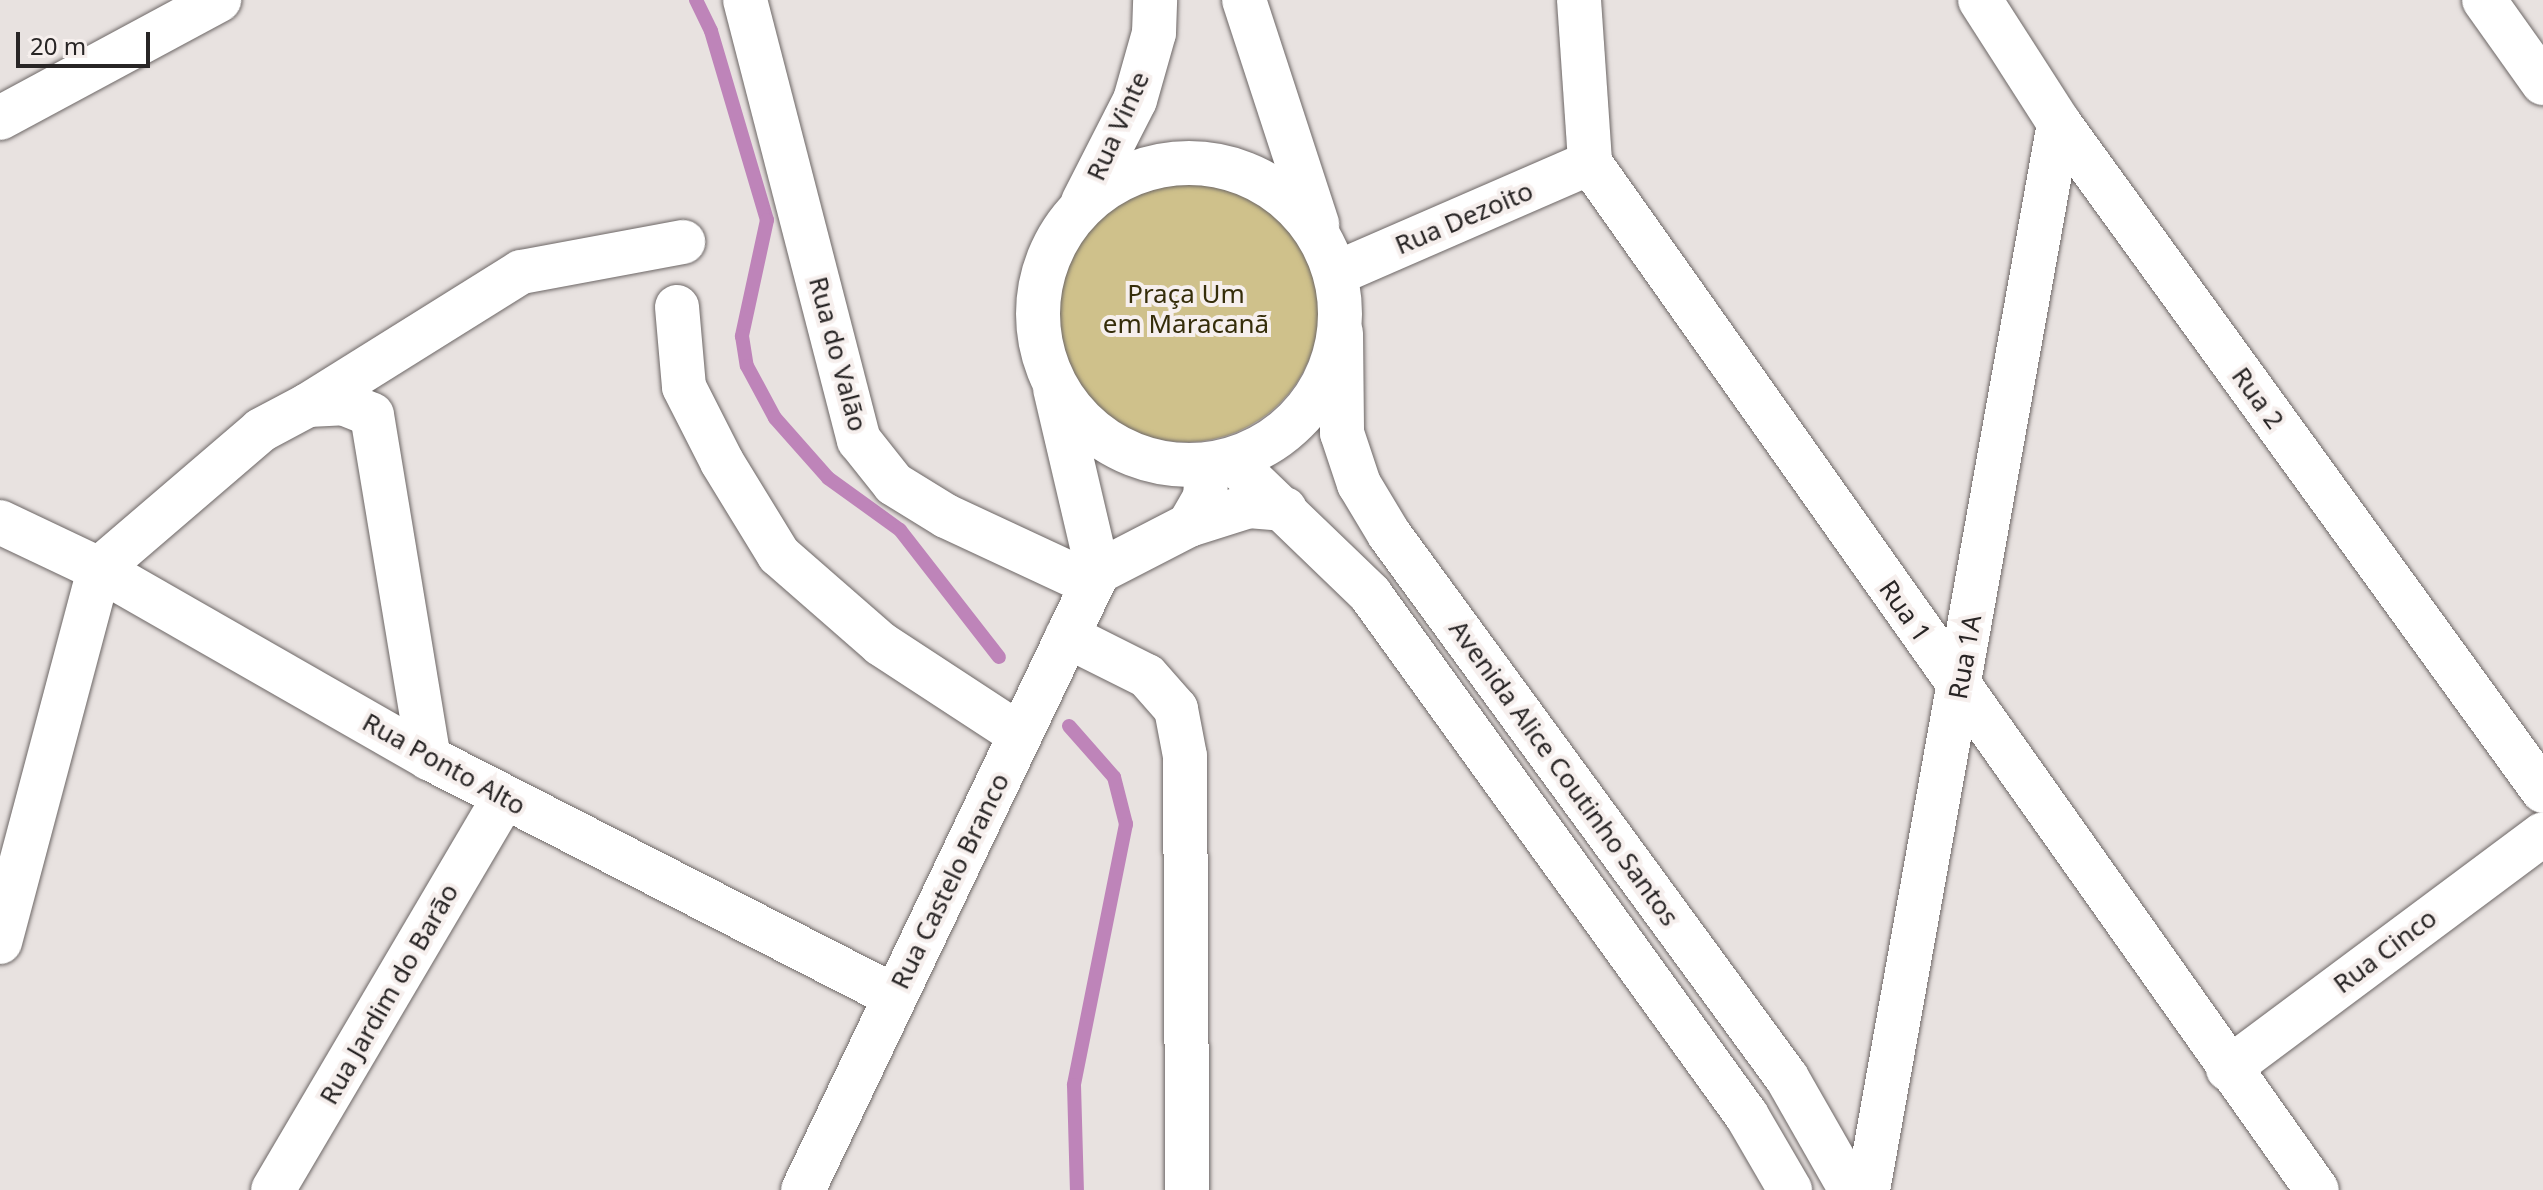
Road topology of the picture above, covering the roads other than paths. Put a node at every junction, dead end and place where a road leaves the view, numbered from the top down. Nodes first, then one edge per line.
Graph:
1 (219, 0) edge
2 (745, 0) edge
3 (1155, 0) edge
4 (1244, 0) edge
5 (1579, 0) edge
6 (1980, 0) edge
7 (2484, 0) edge
8 (2543, 83) edge
9 (0, 118) edge
10 (2059, 123) junction
11 (1590, 163) junction
12 (1082, 204) junction
13 (1320, 234) junction
14 (683, 242) dead end
15 (1337, 273) junction
16 (677, 307) dead end
17 (1341, 333) junction
18 (1055, 389) junction
19 (308, 405) junction
20 (1220, 463) junction
21 (1285, 509) junction
22 (0, 522) edge
23 (1189, 525) junction
24 (99, 569) junction
25 (1095, 578) junction
26 (1067, 636) junction
27 (1959, 687) junction
28 (1020, 735) junction
29 (429, 758) junction
30 (2543, 791) edge
31 (504, 798) junction
32 (2543, 834) edge
33 (9, 874) edge
34 (0, 942) edge
35 (894, 996) junction
36 (2228, 1069) junction
37 (273, 1190) edge
38 (803, 1190) edge
39 (1187, 1190) edge
40 (1790, 1190) edge
41 (1851, 1190) edge
42 (1868, 1190) edge
43 (2317, 1190) edge

1 - 9 street
2 - 25 street, Rua do Valão
3 - 12 street, Rua Vinte
4 - 13 street
5 - 11 street
6 - 10 street, Rua 2
7 - 8 street
10 - 27 street, Rua 1A
10 - 30 street, Rua 2
11 - 15 street, Rua Dezoito
11 - 27 street, Rua 1
12 - 13 street
12 - 18 street, Rua Vinte
13 - 15 street, Avenida Alice Coutinho Santos
14 - 19 street
15 - 17 street, Avenida Alice Coutinho Santos
16 - 28 street
17 - 20 street
17 - 41 street, Avenida Alice Coutinho Santos
18 - 20 street
18 - 25 street
19 - 24 street
19 - 29 street
20 - 21 street, Avenida Alice Coutinho Santos
20 - 23 street
21 - 23 street
21 - 40 street, Avenida Alice Coutinho Santos
22 - 24 street, Rua Ponto Alto
23 - 25 street
24 - 29 street, Rua Ponto Alto
24 - 33 street
25 - 26 street, Rua Castelo Branco
26 - 28 street, Rua Castelo Branco
26 - 39 street
27 - 36 street, Rua 1
27 - 42 street, Rua 1A
28 - 35 street, Rua Castelo Branco
29 - 31 street, Rua Ponto Alto
31 - 35 street, Rua Ponto Alto
31 - 37 street, Rua Jardim do Barão
32 - 36 street, Rua Cinco
33 - 34 street
35 - 38 street, Rua Castelo Branco
36 - 43 street, Rua 1

